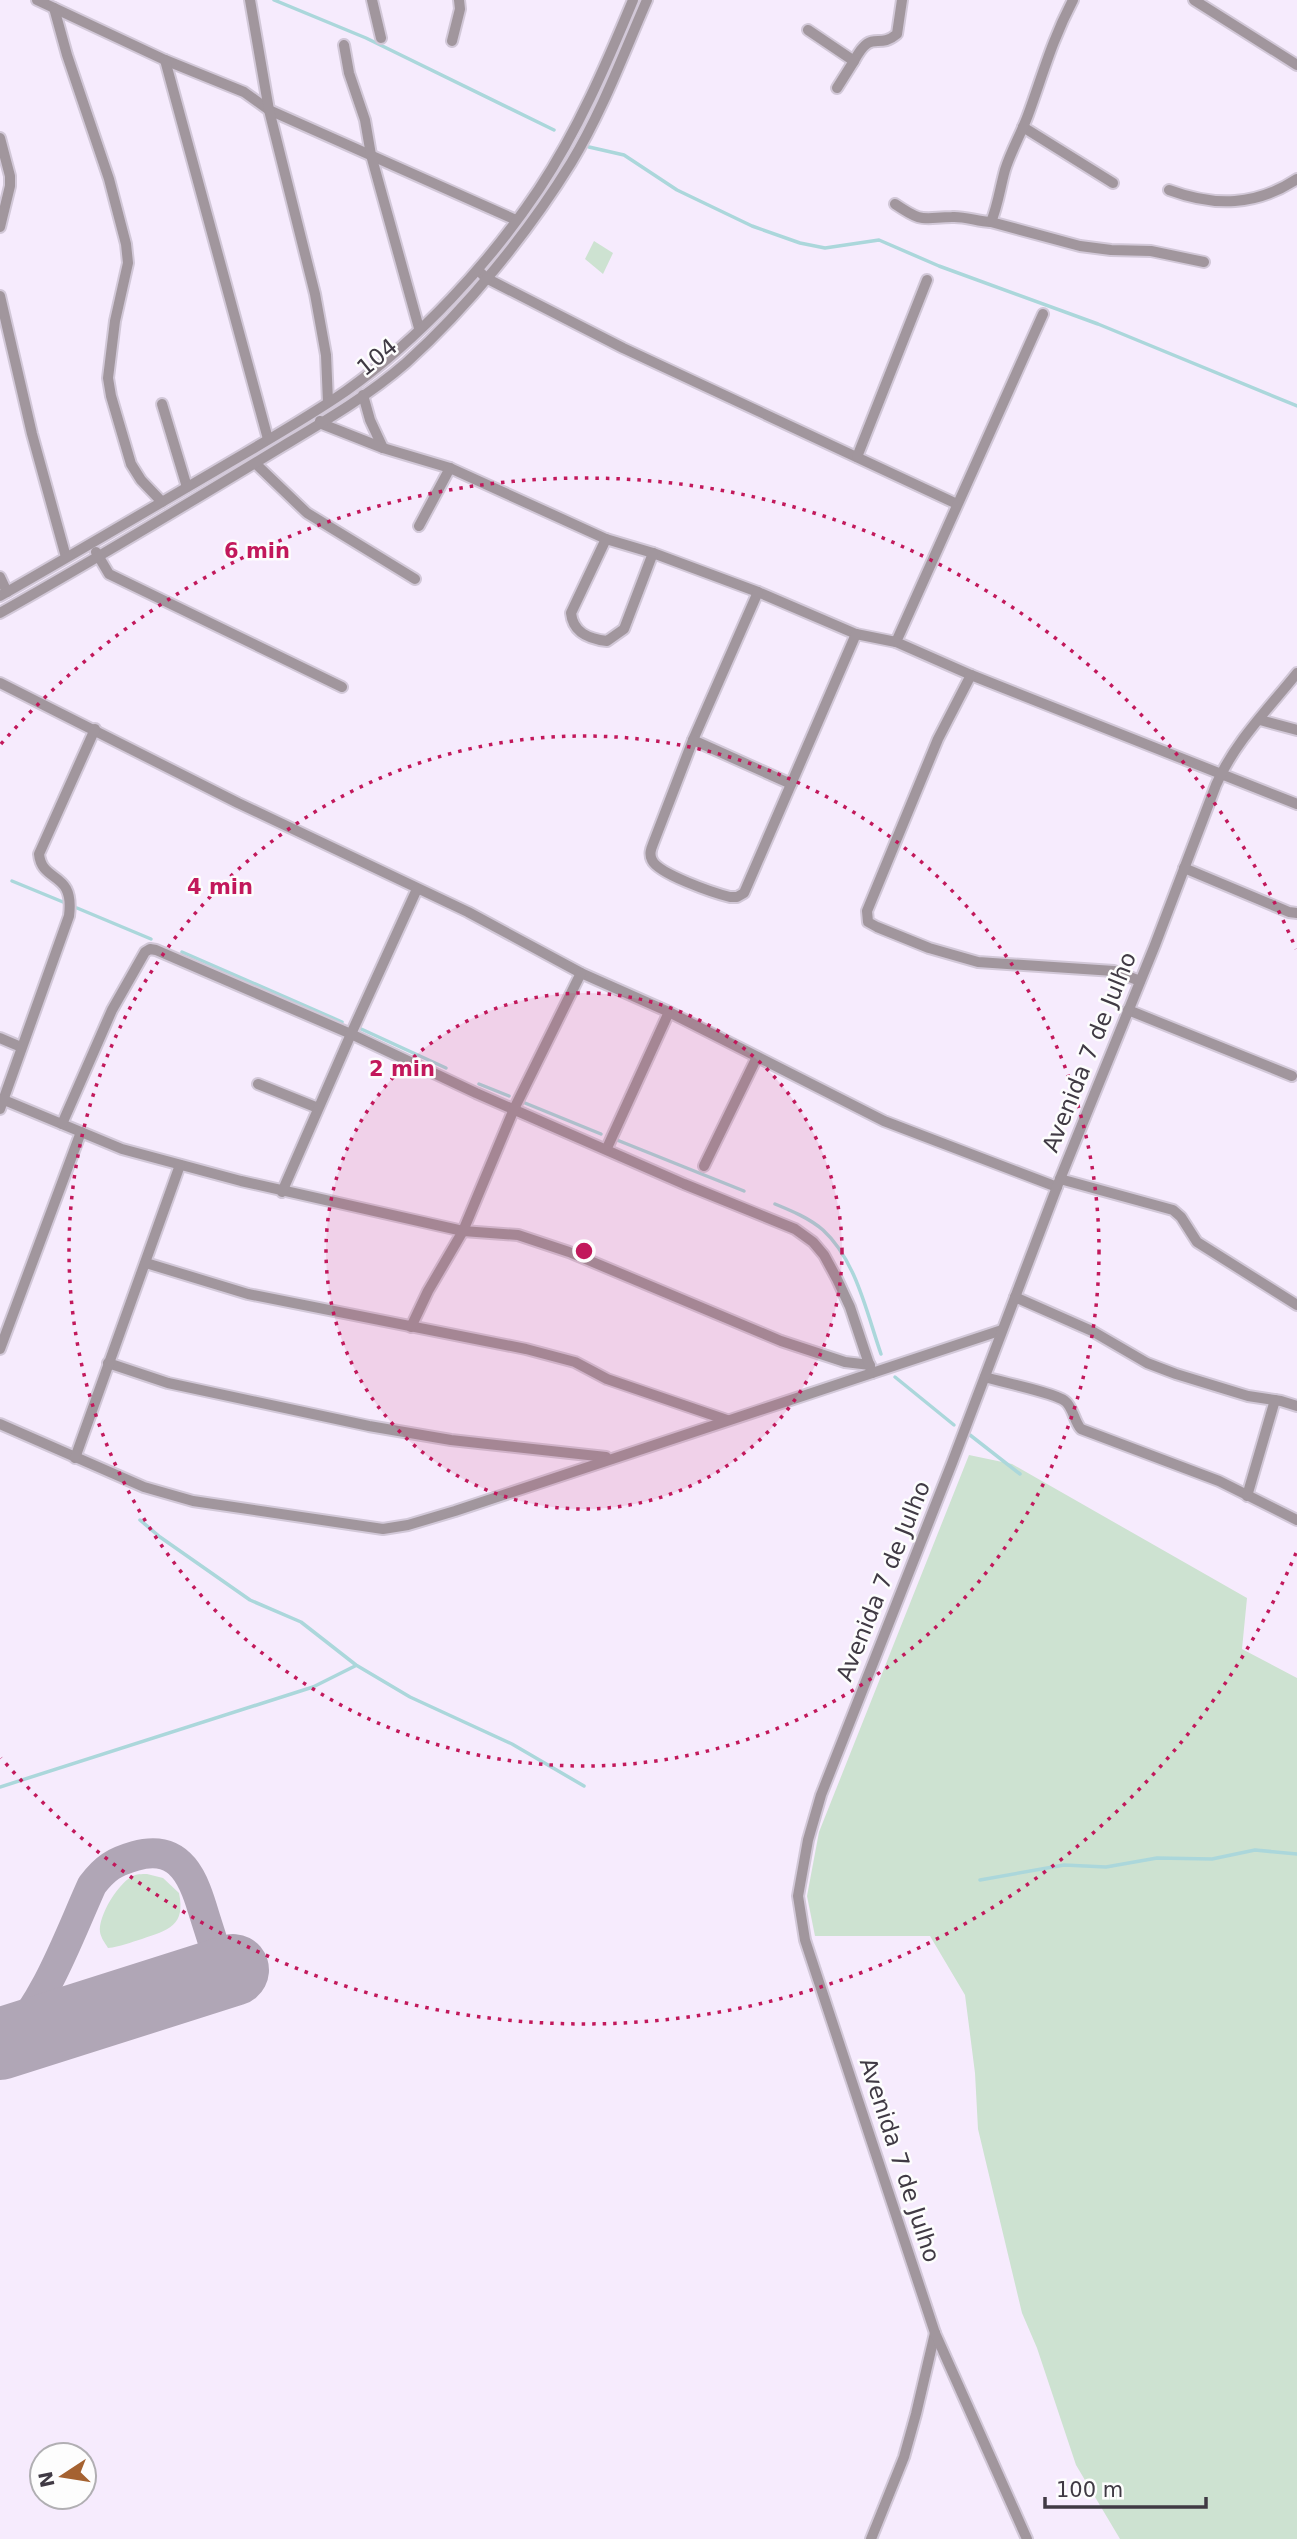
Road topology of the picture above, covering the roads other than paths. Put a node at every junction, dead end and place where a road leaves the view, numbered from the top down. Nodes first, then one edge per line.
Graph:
1 (37, 0) edge
2 (372, 0) edge
3 (469, 0) edge
4 (633, 0) edge
5 (647, 0) edge
6 (902, 0) edge
7 (1073, 0) edge
8 (1194, 0) edge
9 (250, 3) edge
10 (460, 4) edge
11 (54, 8) junction
12 (808, 30) dead end
13 (381, 38) dead end
14 (453, 41) dead end
15 (344, 45) dead end
16 (607, 59) junction
17 (165, 60) junction
18 (854, 61) junction
19 (619, 65) junction
20 (1297, 65) edge
21 (837, 88) dead end
22 (269, 110) junction
23 (1023, 127) junction
24 (573, 133) junction
25 (0, 138) edge
26 (583, 140) junction
27 (371, 155) junction
28 (1297, 179) edge
29 (1112, 183) dead end
30 (1169, 190) dead end
31 (895, 204) dead end
32 (516, 220) junction
33 (991, 222) junction
34 (0, 227) edge
35 (1204, 262) dead end
36 (476, 268) junction
37 (486, 278) junction
38 (927, 280) dead end
39 (0, 296) edge
40 (1043, 314) dead end
41 (419, 328) junction
42 (363, 395) junction
43 (328, 402) junction
44 (162, 404) dead end
45 (314, 412) junction
46 (322, 424) junction
47 (268, 439) junction
48 (383, 448) junction
49 (857, 457) junction
50 (256, 464) junction
51 (450, 468) junction
52 (187, 487) junction
53 (162, 502) junction
54 (957, 504) junction
55 (419, 527) dead end
56 (606, 539) junction
57 (92, 544) junction
58 (653, 553) junction
59 (66, 557) junction
60 (98, 557) junction
61 (0, 578) edge
62 (415, 579) dead end
63 (758, 592) junction
64 (4, 594) edge
65 (0, 613) edge
66 (856, 634) junction
67 (896, 642) junction
68 (1297, 673) edge
69 (971, 675) junction
70 (0, 683) edge
71 (342, 687) dead end
72 (1259, 720) junction
73 (95, 729) junction
74 (1297, 730) edge
75 (693, 740) junction
76 (1221, 774) junction
77 (791, 784) junction
78 (1297, 804) edge
79 (1184, 868) junction
80 (417, 889) junction
81 (1297, 913) edge
82 (581, 972) junction
83 (1140, 981) junction
84 (1128, 1010) junction
85 (669, 1012) junction
86 (351, 1034) junction
87 (0, 1038) edge
88 (21, 1047) junction
89 (757, 1057) junction
90 (1292, 1076) dead end
91 (258, 1084) dead end
92 (2, 1105) edge
93 (318, 1108) junction
94 (514, 1109) junction
95 (62, 1124) junction
96 (81, 1132) junction
97 (607, 1148) junction
98 (180, 1165) junction
99 (704, 1166) dead end
100 (1058, 1183) junction
101 (282, 1192) junction
102 (463, 1231) junction
103 (146, 1263) junction
104 (1015, 1297) junction
105 (1297, 1305) edge
106 (411, 1326) junction
107 (1002, 1330) junction
108 (0, 1349) edge
109 (108, 1363) junction
110 (871, 1369) junction
111 (985, 1377) junction
112 (1275, 1400) junction
113 (1297, 1406) edge
114 (726, 1420) junction
115 (0, 1424) edge
116 (613, 1457) junction
117 (75, 1458) junction
118 (1247, 1496) junction
119 (1297, 1520) edge
120 (935, 2333) junction
121 (871, 2539) edge
122 (1027, 2539) edge

1 - 11 street
2 - 13 street
3 - 10 street
4 - 16 street
5 - 19 street, 104
6 - 18 street
7 - 23 street
8 - 20 street
9 - 22 street
10 - 14 street
11 - 17 street
11 - 53 street
12 - 18 street
15 - 27 street
16 - 19 street
16 - 24 street
17 - 22 street
17 - 47 street
18 - 21 street
19 - 26 street, 104
22 - 27 street
22 - 43 street
23 - 29 street
23 - 33 street
24 - 26 street
24 - 32 street
25 - 34 street
26 - 37 street, 104
27 - 32 street
27 - 41 street
28 - 30 street
31 - 33 street
32 - 36 street
33 - 35 street
36 - 37 street
36 - 41 street
37 - 42 street, 104
37 - 49 street
38 - 49 street
39 - 59 street
40 - 54 street
41 - 43 street
42 - 46 street, 104
42 - 48 street
43 - 45 street
44 - 52 street
45 - 46 street
45 - 47 street
46 - 48 street
46 - 50 street, 104
47 - 52 street
48 - 51 street
49 - 54 street
50 - 60 street, 104
50 - 62 street
51 - 55 street
51 - 56 street
52 - 53 street
53 - 57 street
54 - 67 street
56 - 58 street
56 - 58 street
57 - 59 street
57 - 60 street
58 - 63 street
59 - 64 street
60 - 65 street, 104
60 - 71 street
61 - 64 street
63 - 66 street
63 - 75 street
66 - 67 street
66 - 77 street
67 - 69 street
68 - 72 street, Avenida 7 de Julho
69 - 76 street
69 - 83 street
70 - 73 street
72 - 74 street
72 - 76 street, Avenida 7 de Julho
73 - 80 street
73 - 88 street
75 - 77 street
75 - 77 street
76 - 78 street
76 - 79 street, Avenida 7 de Julho
79 - 81 street
79 - 83 street, Avenida 7 de Julho
80 - 82 street
80 - 86 street
82 - 85 street
82 - 94 street
83 - 84 street, Avenida 7 de Julho
84 - 90 street
84 - 100 street, Avenida 7 de Julho
85 - 89 street
85 - 97 street
86 - 93 street
86 - 94 street
86 - 95 street
87 - 88 street
88 - 92 street
89 - 99 street
89 - 100 street
91 - 93 street
92 - 95 street
93 - 101 street
94 - 97 street
94 - 102 street
95 - 96 street
96 - 98 street
96 - 108 street
97 - 110 street
98 - 101 street
98 - 103 street
100 - 104 street, Avenida 7 de Julho
100 - 105 street
101 - 102 street
102 - 106 street
102 - 110 street
103 - 106 street
103 - 109 street
104 - 107 street, Avenida 7 de Julho
104 - 112 street
106 - 114 street
107 - 110 street
107 - 111 street, Avenida 7 de Julho
109 - 116 street
109 - 117 street
110 - 114 street
111 - 118 street
111 - 120 street, Avenida 7 de Julho
112 - 113 street
112 - 118 street
114 - 116 street
115 - 117 street
116 - 117 street
118 - 119 street
120 - 121 street
120 - 122 street, Avenida 7 de Julho

